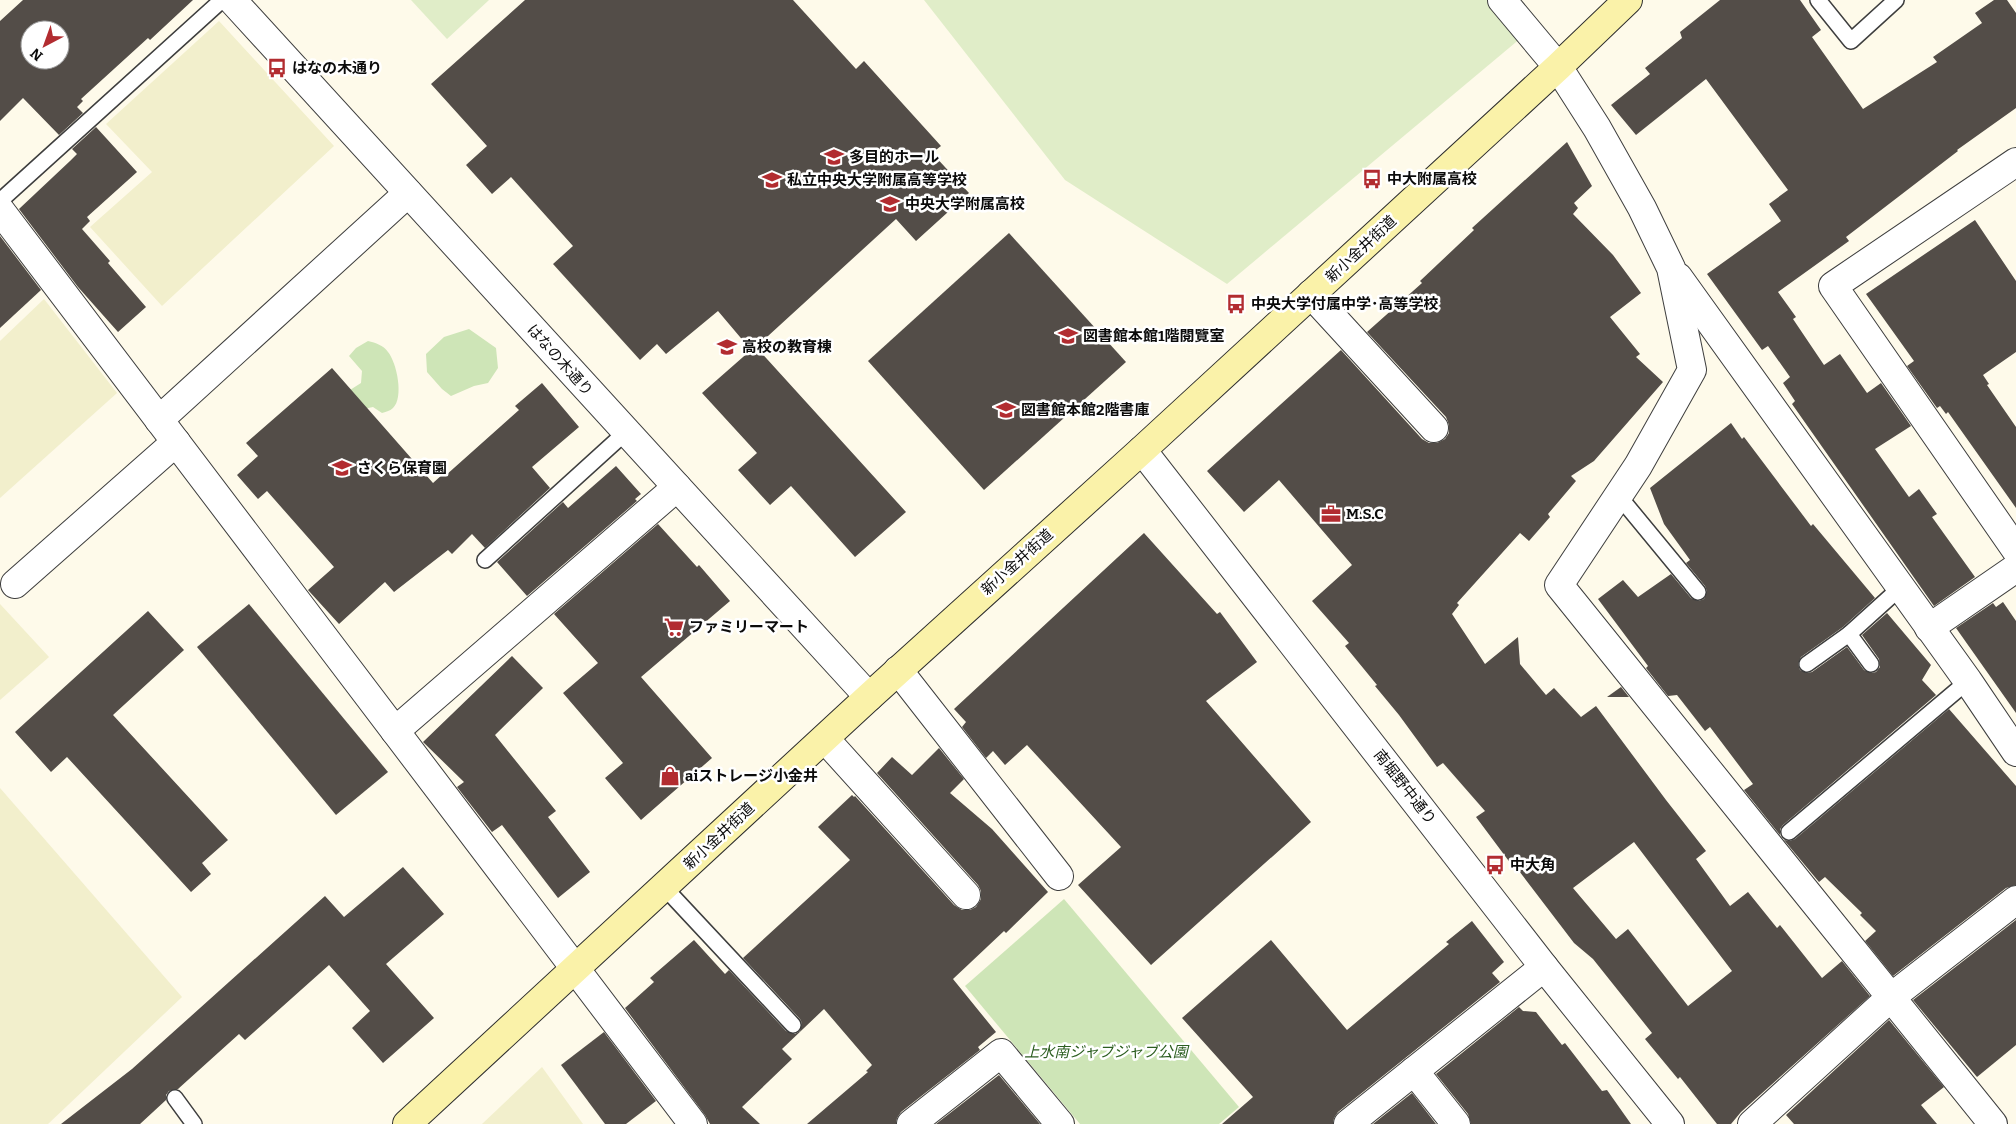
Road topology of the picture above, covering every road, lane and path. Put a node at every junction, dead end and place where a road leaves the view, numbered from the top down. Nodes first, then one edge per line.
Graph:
1 (222, 0) edge
2 (232, 0) edge
3 (1502, 0) edge
4 (1628, 0) edge
5 (1818, 0) edge
6 (1896, 0) edge
7 (1558, 67) junction
8 (2012, 174) edge
9 (408, 193) junction
10 (0, 201) edge
11 (0, 210) edge
12 (1671, 268) junction
13 (1311, 294) junction
14 (159, 420) junction
15 (1434, 428) dead end
16 (626, 432) junction
17 (176, 442) junction
18 (1142, 450) junction
19 (677, 486) junction
20 (1618, 495) junction
21 (2016, 550) edge
22 (485, 560) dead end
23 (2016, 568) edge
24 (15, 584) dead end
25 (1900, 588) junction
26 (1698, 592) dead end
27 (1930, 628) junction
28 (1849, 634) junction
29 (1807, 664) dead end
30 (1871, 664) dead end
31 (898, 670) junction
32 (1968, 681) junction
33 (869, 697) junction
34 (395, 731) junction
35 (825, 738) junction
36 (2016, 752) edge
37 (1788, 832) dead end
38 (1059, 876) dead end
39 (664, 887) junction
40 (966, 895) dead end
41 (2016, 900) edge
42 (1544, 966) junction
43 (575, 968) junction
44 (1890, 998) junction
45 (793, 1024) dead end
46 (1414, 1071) junction
47 (174, 1098) dead end
48 (194, 1124) edge
49 (406, 1124) edge
50 (693, 1124) edge
51 (910, 1124) edge
52 (1060, 1124) edge
53 (1348, 1124) edge
54 (1456, 1124) edge
55 (1670, 1124) edge
56 (1752, 1124) edge
57 (1993, 1124) edge

1 - 10 lane
2 - 9 street, はなの木通り
3 - 7 street
4 - 7 main road, 新小金井街道
5 - 6 lane
7 - 12 street
7 - 13 main road, 新小金井街道
8 - 21 street
9 - 14 street
9 - 16 street, はなの木通り
11 - 14 street
12 - 20 street
12 - 25 street
13 - 15 street
13 - 18 main road, 新小金井街道
14 - 17 street
16 - 19 street, はなの木通り
16 - 22 lane
17 - 24 street
17 - 34 street
18 - 31 main road, 新小金井街道
18 - 42 street, 南堀野中通り
19 - 33 street, はなの木通り
19 - 34 street
20 - 26 lane
20 - 44 street
23 - 27 street
25 - 27 street
25 - 28 lane
27 - 32 street
28 - 29 lane
28 - 30 lane
31 - 33 main road, 新小金井街道
31 - 38 street
32 - 36 street
32 - 37 lane
33 - 35 main road, 新小金井街道
34 - 43 street
35 - 39 main road, 新小金井街道
35 - 40 street
39 - 43 main road, 新小金井街道
39 - 45 lane
41 - 44 street
42 - 46 street
42 - 55 street, 南堀野中通り
43 - 49 main road, 新小金井街道
43 - 50 street
44 - 56 street
44 - 57 street
46 - 53 street
46 - 54 street
47 - 48 lane
51 - 52 street

